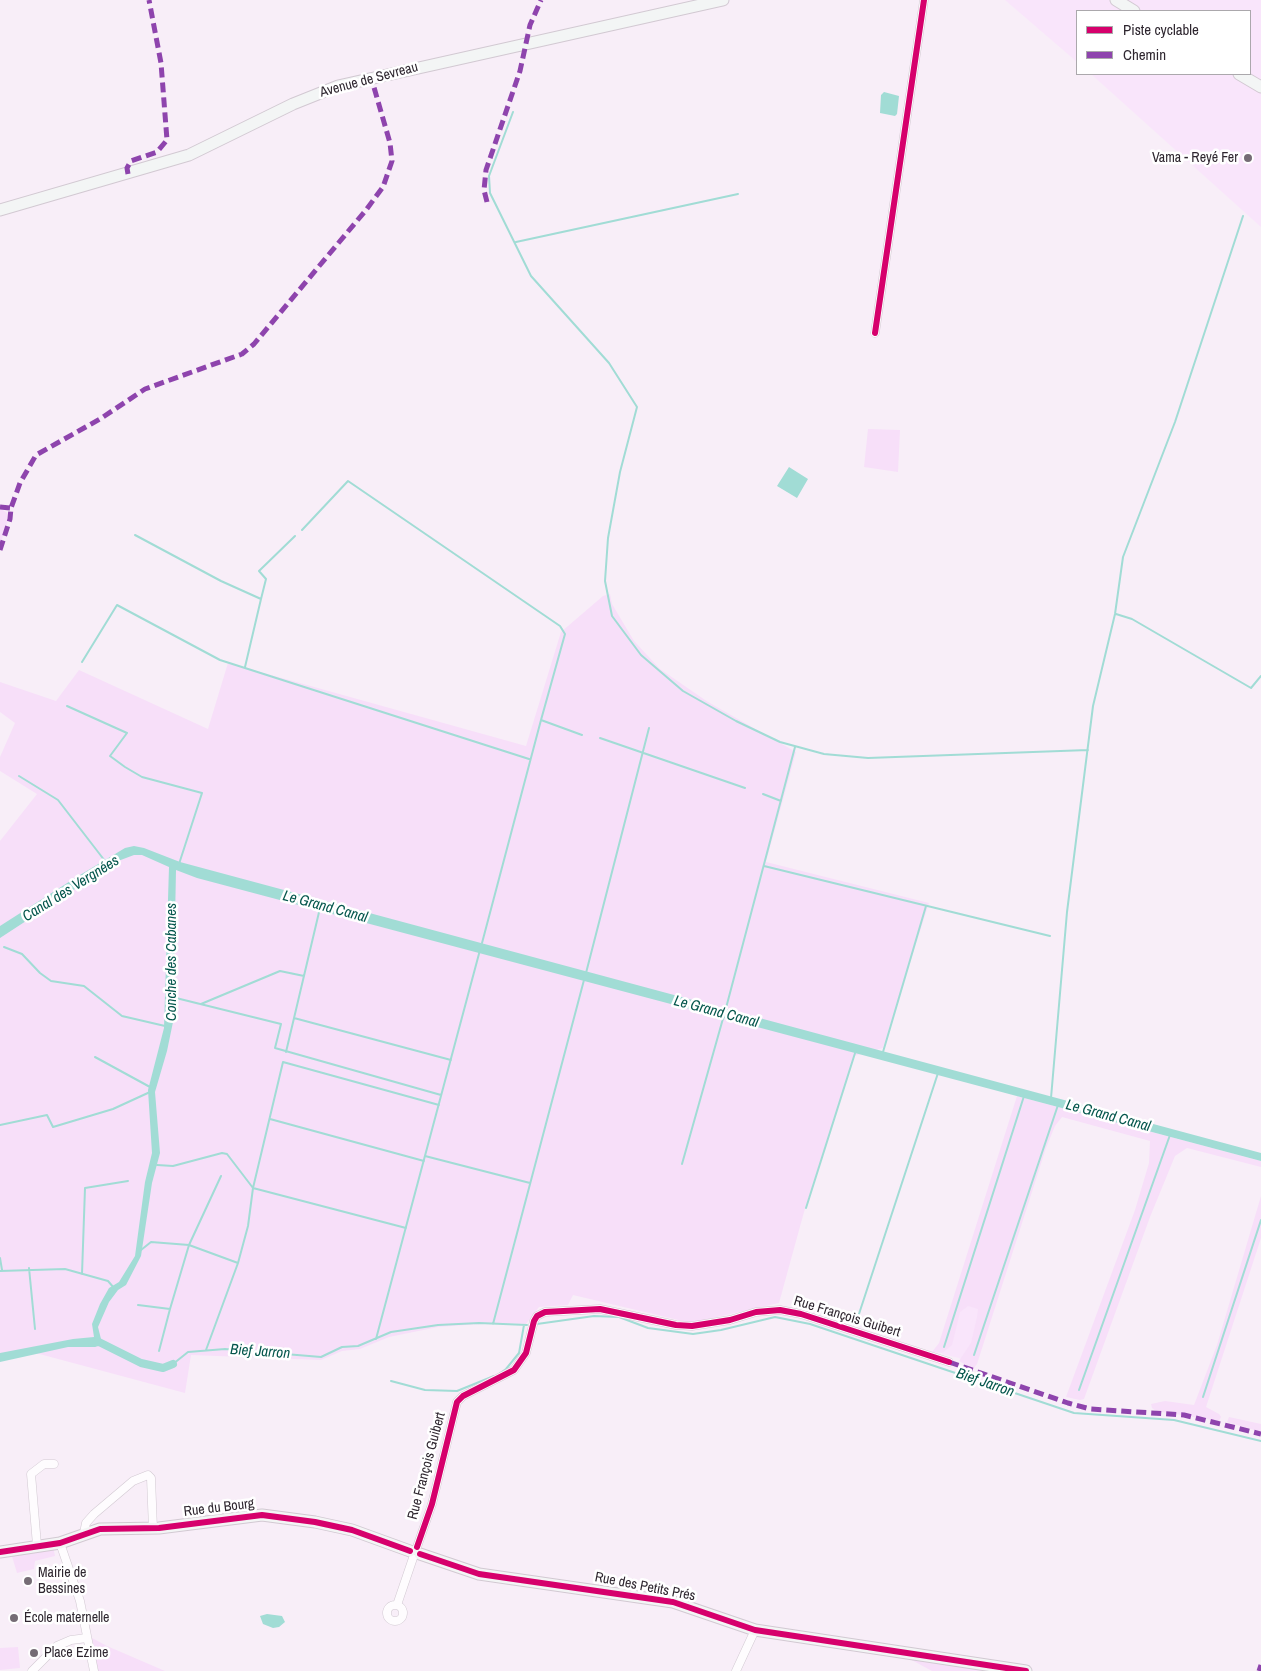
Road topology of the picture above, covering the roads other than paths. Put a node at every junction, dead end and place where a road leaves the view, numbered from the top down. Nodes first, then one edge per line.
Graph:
1 (723, 0) edge
2 (924, 0) edge
3 (1116, 0) edge
4 (1132, 10) edge
5 (1240, 75) edge
6 (1260, 87) edge
7 (0, 210) edge
8 (875, 333) dead end
9 (949, 1362) dead end
10 (54, 1464) dead end
11 (154, 1529) junction
12 (84, 1533) junction
13 (60, 1542) junction
14 (37, 1545) junction
15 (0, 1552) edge
16 (415, 1553) junction
17 (397, 1605) dead end
18 (755, 1630) junction
19 (87, 1638) junction
20 (33, 1670) edge
21 (94, 1671) edge
22 (736, 1671) edge
23 (1026, 1671) edge

1 - 7 street, Avenue de Sevreau
2 - 8 street
3 - 4 street
5 - 6 street
9 - 16 street, Rue François Guibert
10 - 14 street
11 - 12 street, Rue du Bourg
11 - 12 street
11 - 16 street, Rue du Bourg
12 - 13 street, Rue du Bourg
13 - 14 street, Rue du Bourg
13 - 19 street
14 - 15 street, Rue du Bourg
16 - 17 street, Rue François Guibert
16 - 18 street, Rue des Petits Prés
18 - 22 street
18 - 23 street, Rue des Petits Prés
19 - 20 street
19 - 21 street

